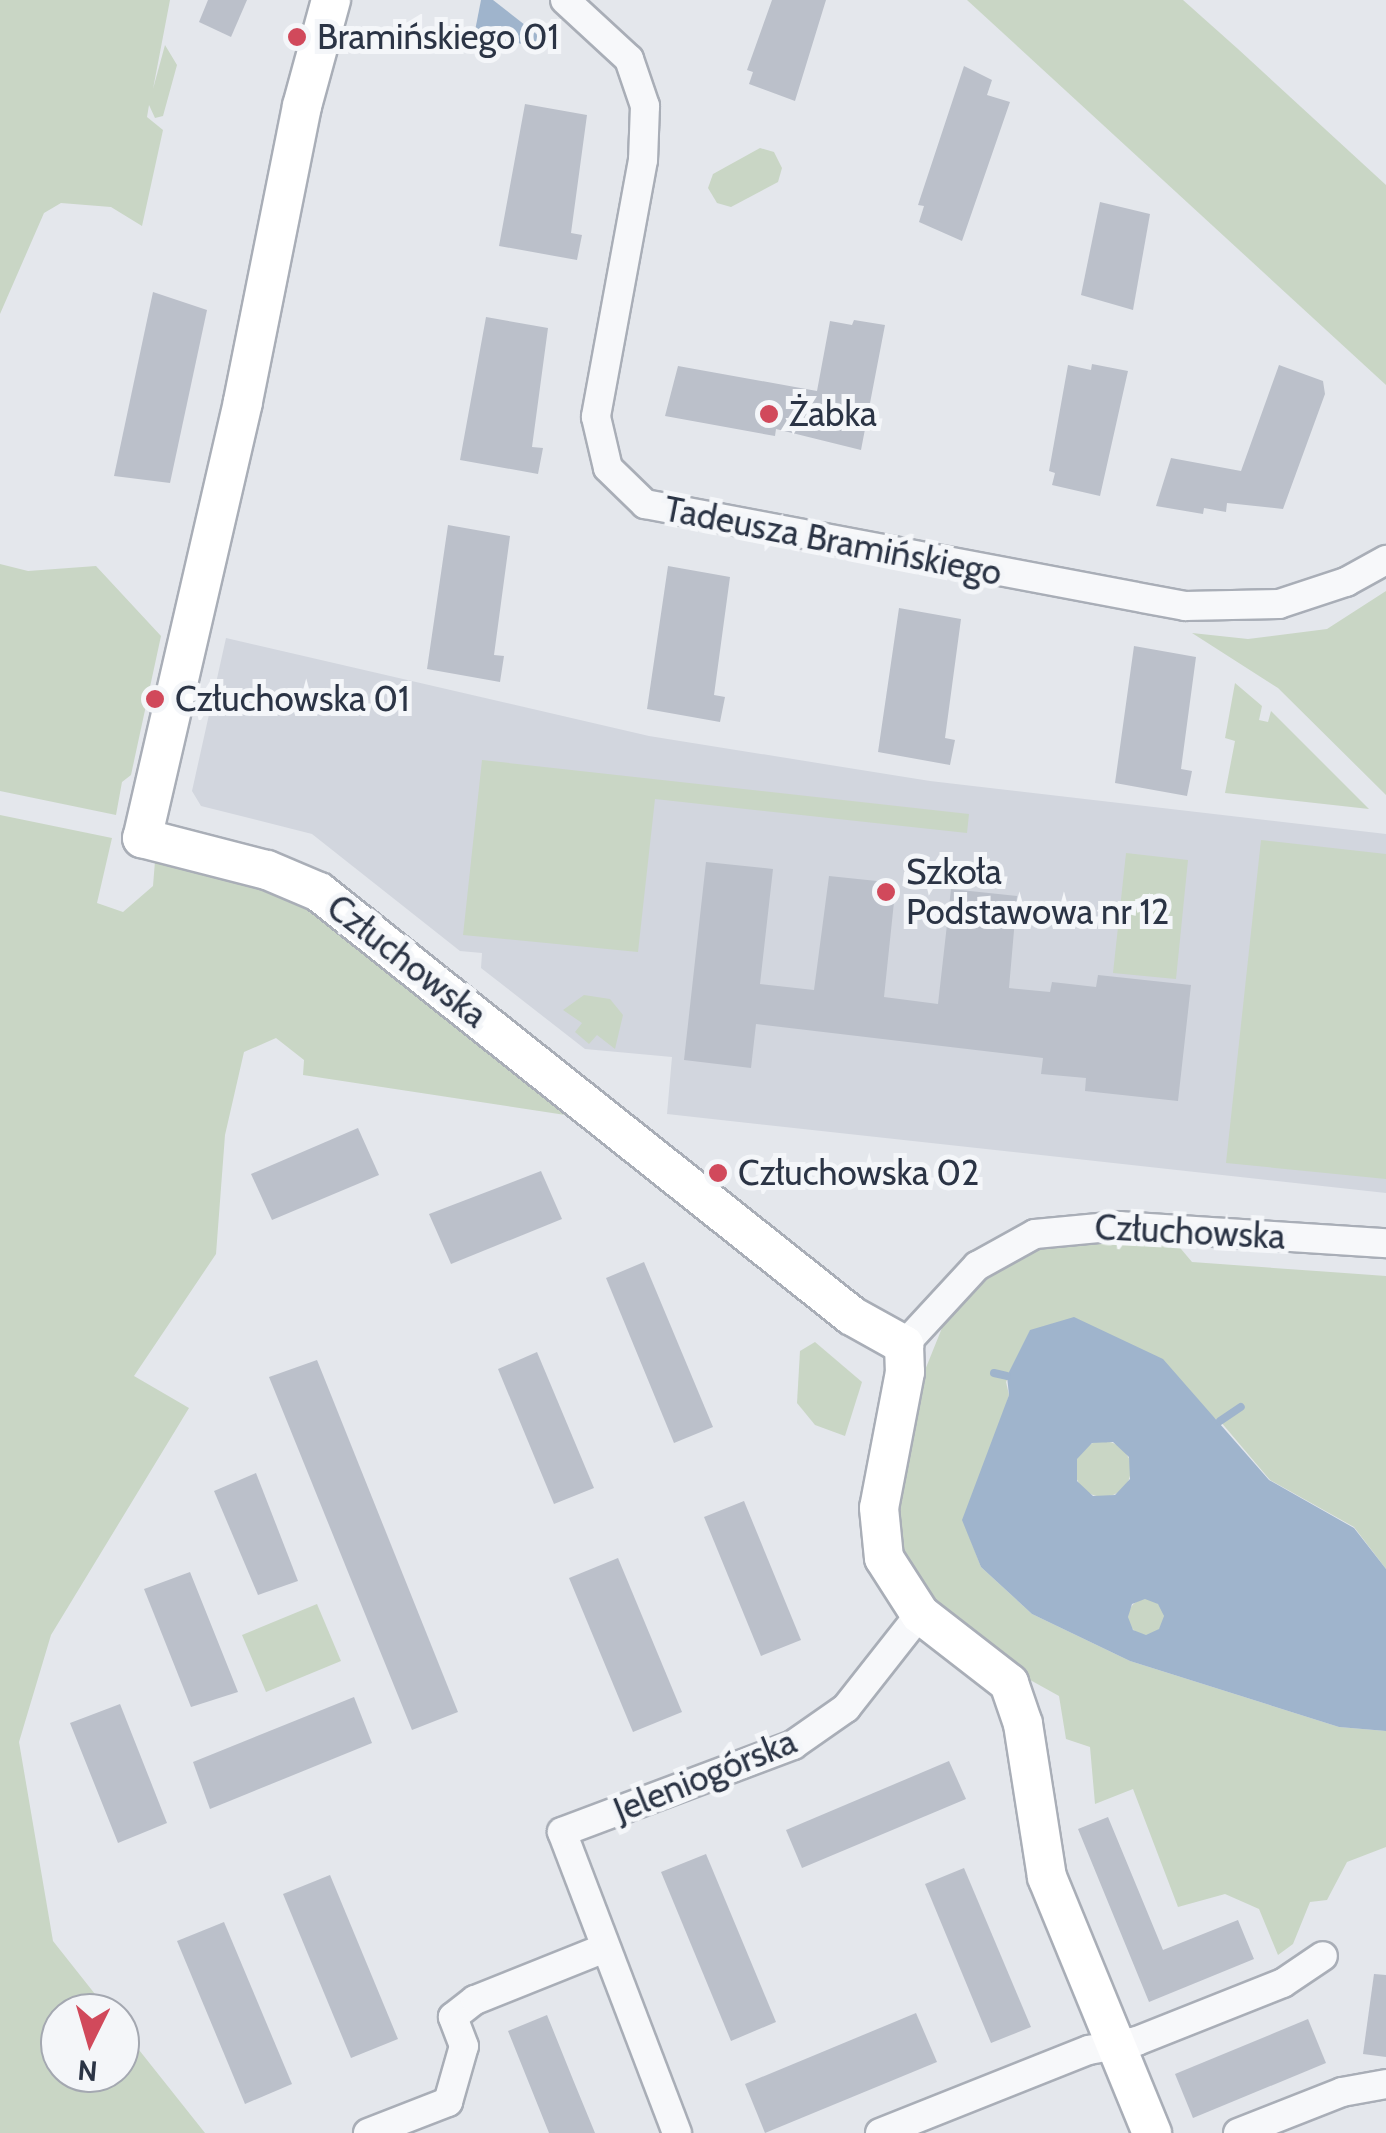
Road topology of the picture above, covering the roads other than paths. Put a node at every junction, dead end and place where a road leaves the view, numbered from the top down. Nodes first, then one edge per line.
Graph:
1 (331, 0) edge
2 (565, 0) edge
3 (1386, 560) edge
4 (1386, 1243) edge
5 (904, 1345) junction
6 (920, 1614) junction
7 (605, 1948) junction
8 (1324, 1956) dead end
9 (1116, 2046) junction
10 (1386, 2084) edge
11 (368, 2133) edge
12 (676, 2133) edge
13 (880, 2133) edge
14 (1152, 2133) edge
15 (1238, 2133) edge

1 - 5 street, Człuchowska
2 - 3 street, Tadeusza Bramińskiego
4 - 5 street, Człuchowska
5 - 6 street
6 - 7 street, Jeleniogórska
6 - 9 street
7 - 11 street
7 - 12 street, Jeleniogórska
8 - 9 street
9 - 13 street
9 - 14 street
10 - 15 street

